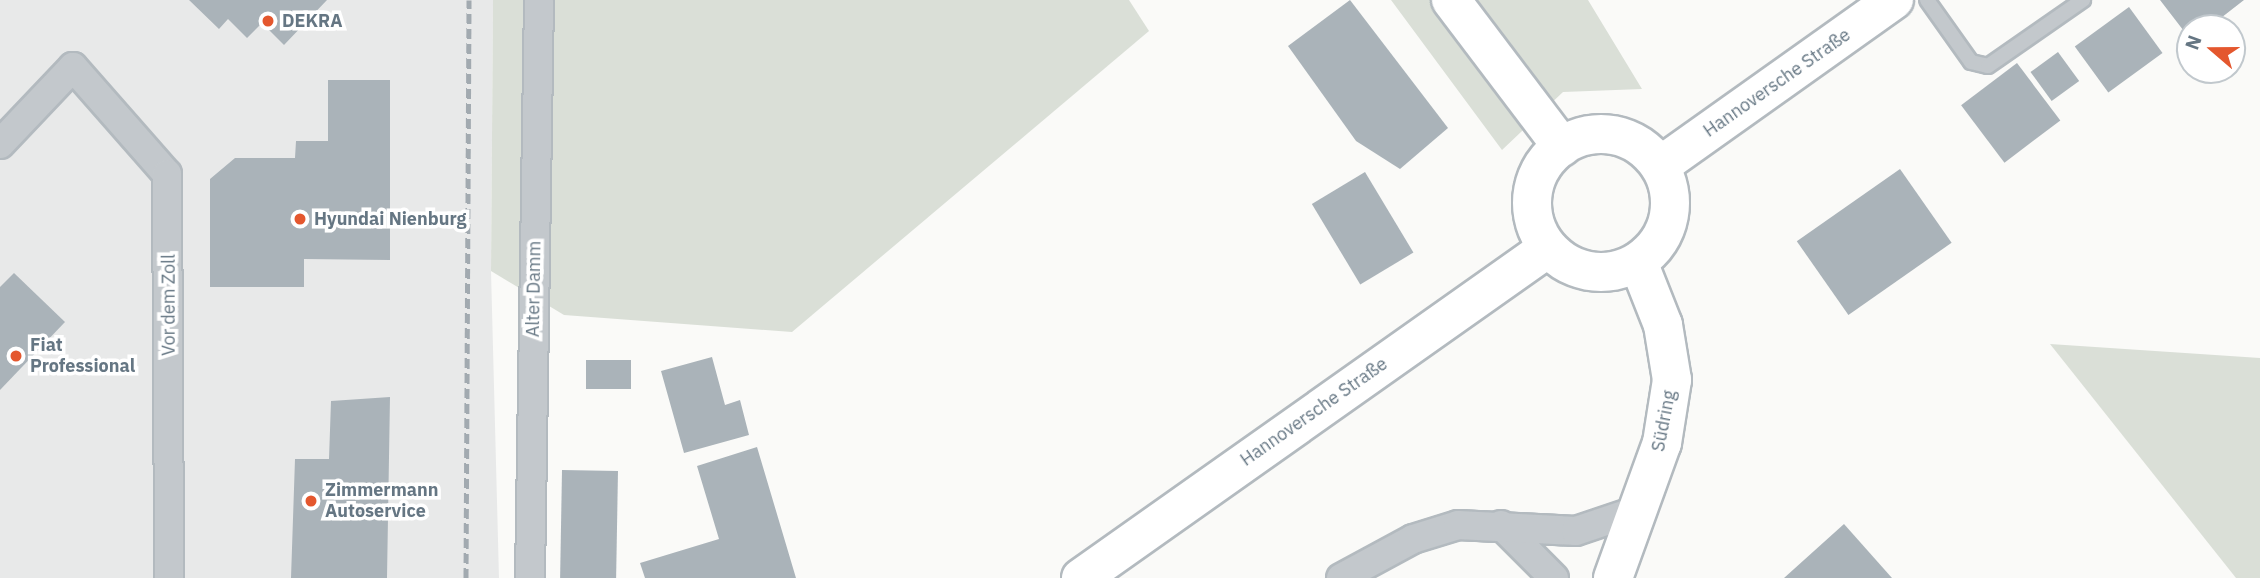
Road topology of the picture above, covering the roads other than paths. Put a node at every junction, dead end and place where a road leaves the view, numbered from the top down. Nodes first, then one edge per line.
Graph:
1 (539, 0) edge
2 (1451, 0) edge
3 (1894, 0) edge
4 (1927, 0) edge
5 (2083, 0) edge
6 (0, 144) edge
7 (1562, 147) junction
8 (1660, 166) junction
9 (1548, 248) junction
10 (1638, 262) junction
11 (1638, 510) junction
12 (1501, 525) junction
13 (169, 578) edge
14 (530, 578) edge
15 (1081, 578) edge
16 (1341, 578) edge
17 (1553, 578) edge
18 (1613, 578) edge

1 - 14 street, Alter Damm
2 - 7 main road
3 - 8 main road, Hannoversche Straße
4 - 5 lane
6 - 13 street, Vor dem Zoll
7 - 8 main road
7 - 9 main road
8 - 10 main road
9 - 10 main road
9 - 15 main road, Hannoversche Straße
10 - 11 main road, Südring
11 - 12 street
11 - 18 main road, Südring
12 - 16 street
12 - 17 street

